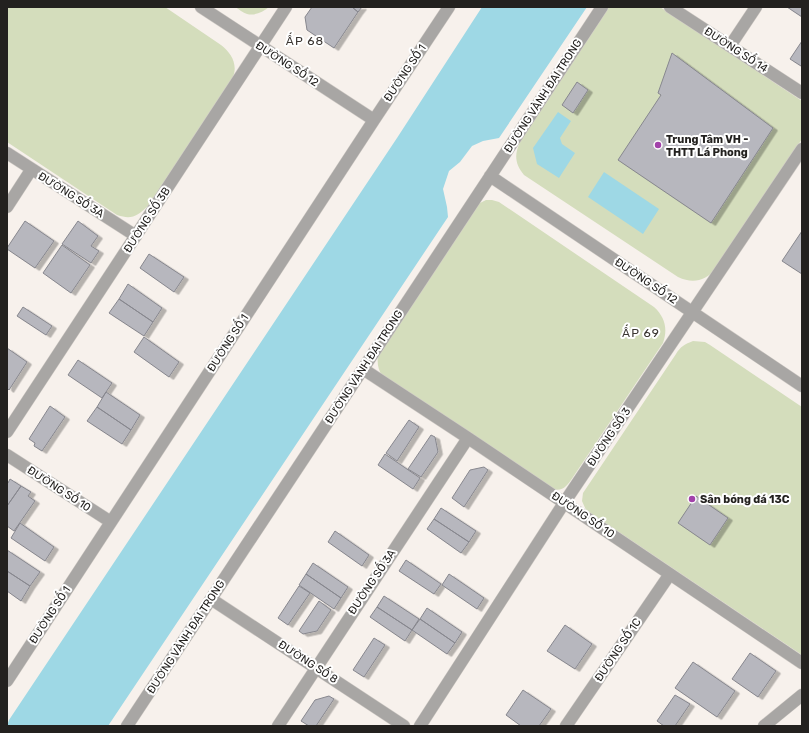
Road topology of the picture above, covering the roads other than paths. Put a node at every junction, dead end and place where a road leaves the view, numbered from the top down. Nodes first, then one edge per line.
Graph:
1 (201, 7) edge
2 (286, 7) edge
3 (449, 7) edge
4 (602, 7) edge
5 (670, 7) edge
6 (756, 7) edge
7 (260, 46) junction
8 (730, 46) junction
9 (802, 93) edge
10 (374, 120) junction
11 (802, 149) edge
12 (7, 153) edge
13 (31, 170) junction
14 (490, 176) junction
15 (7, 207) edge
16 (136, 236) junction
17 (692, 312) junction
18 (363, 369) junction
19 (802, 386) edge
20 (7, 432) edge
21 (468, 438) junction
22 (7, 455) edge
23 (564, 503) junction
24 (110, 522) junction
25 (670, 574) junction
26 (211, 599) junction
27 (802, 663) edge
28 (316, 667) junction
29 (7, 681) edge
30 (802, 695) edge
31 (127, 726) edge
32 (278, 726) edge
33 (404, 726) edge
34 (420, 726) edge
35 (566, 726) edge
36 (764, 726) edge

1 - 7 street, ĐƯỜNG SỐ 12
2 - 7 street, ĐƯỜNG SỐ 3B
3 - 10 street, ĐƯỜNG SỐ 1
4 - 14 street, ĐƯỜNG VÀNH ĐAI TRONG
5 - 8 street, ĐƯỜNG SỐ 14
6 - 8 street
7 - 10 street, ĐƯỜNG SỐ 12
7 - 16 street, ĐƯỜNG SỐ 3B
8 - 9 street, ĐƯỜNG SỐ 14
10 - 24 street, ĐƯỜNG SỐ 1
11 - 17 street, ĐƯỜNG SỐ 3
12 - 13 street, ĐƯỜNG SỐ 3A
13 - 15 street
13 - 16 street, ĐƯỜNG SỐ 3A
14 - 17 street, ĐƯỜNG SỐ 12
14 - 18 street, ĐƯỜNG VÀNH ĐAI TRONG
16 - 20 street, ĐƯỜNG SỐ 3B
17 - 19 street, ĐƯỜNG SỐ 12
17 - 23 street, ĐƯỜNG SỐ 3
18 - 21 street, ĐƯỜNG SỐ 10
18 - 26 street, ĐƯỜNG VÀNH ĐAI TRONG
21 - 23 street, ĐƯỜNG SỐ 10
21 - 28 street, ĐƯỜNG SỐ 3A
22 - 24 street, ĐƯỜNG SỐ 10
23 - 25 street, ĐƯỜNG SỐ 10
23 - 34 street, ĐƯỜNG SỐ 3
24 - 29 street, ĐƯỜNG SỐ 1
25 - 27 street, ĐƯỜNG SỐ 10
25 - 35 street, ĐƯỜNG SỐ 1C
26 - 28 street, ĐƯỜNG SỐ 8
26 - 31 street, ĐƯỜNG VÀNH ĐAI TRONG
28 - 32 street, ĐƯỜNG SỐ 3A
28 - 33 street, ĐƯỜNG SỐ 8
30 - 36 street

